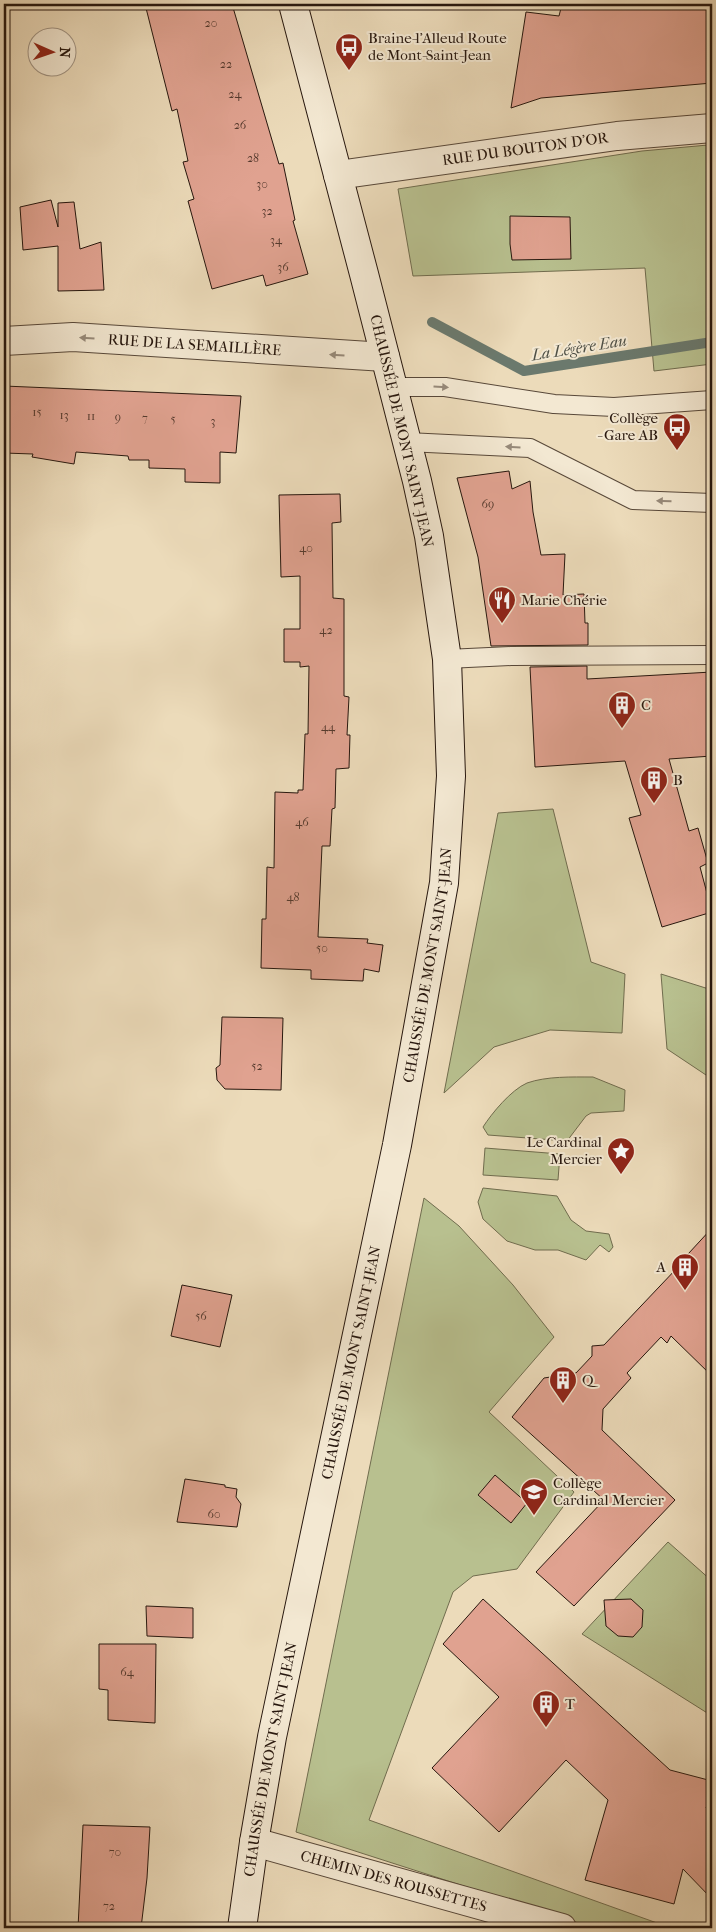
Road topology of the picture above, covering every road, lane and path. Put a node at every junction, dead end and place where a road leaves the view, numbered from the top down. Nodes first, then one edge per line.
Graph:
1 (293, 4) edge
2 (712, 128) edge
3 (338, 175) junction
4 (4, 341) edge
5 (385, 358) junction
6 (392, 386) junction
7 (712, 400) edge
8 (407, 442) junction
9 (712, 503) edge
10 (712, 655) edge
11 (447, 659) junction
12 (254, 1842) junction
13 (242, 1928) edge
14 (562, 1928) edge

1 - 3 main road, CHAUSSÉE DE MONT SAINT-JEAN
2 - 3 main road, RUE DU BOUTON D'OR
3 - 5 main road, CHAUSSÉE DE MONT SAINT-JEAN
5 -> 4 main road, RUE DE LA SEMAILLÈRE
5 - 6 main road, CHAUSSÉE DE MONT SAINT-JEAN
6 -> 7 lane
6 - 8 main road, CHAUSSÉE DE MONT SAINT-JEAN
9 -> 8 lane
8 - 11 main road, CHAUSSÉE DE MONT SAINT-JEAN
10 - 11 lane
11 - 12 main road, CHAUSSÉE DE MONT SAINT-JEAN
12 - 13 main road, CHAUSSÉE DE MONT SAINT-JEAN
12 - 14 main road, CHEMIN DES ROUSSETTES

